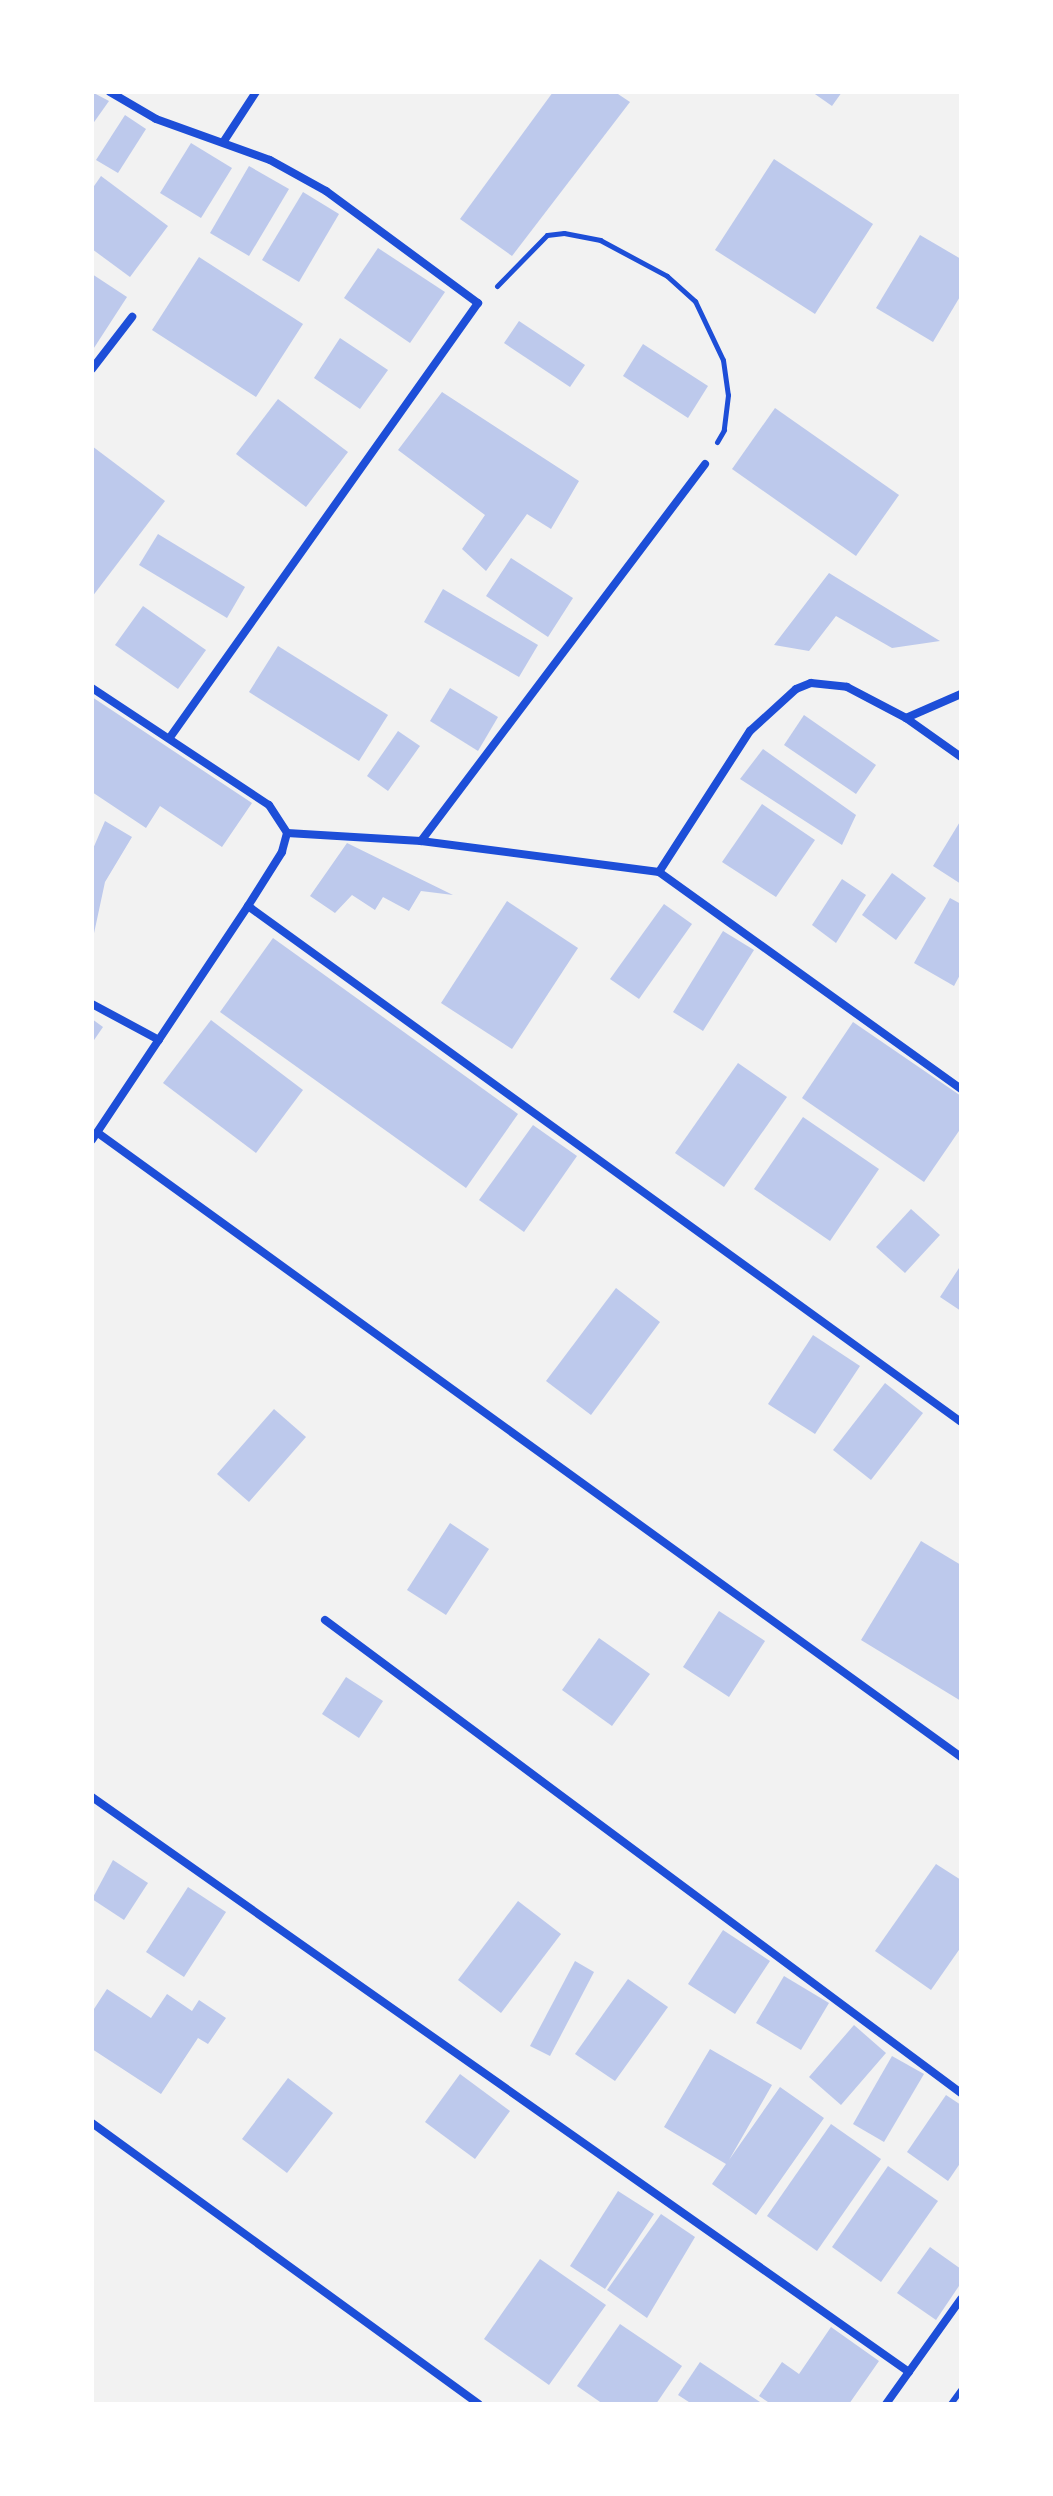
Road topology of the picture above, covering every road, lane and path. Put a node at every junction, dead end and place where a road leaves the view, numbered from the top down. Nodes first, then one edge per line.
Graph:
1 (110, 92) edge
2 (256, 92) edge
3 (224, 141) junction
4 (478, 303) junction
5 (132, 317) dead end
6 (92, 369) edge
7 (705, 464) joint
8 (92, 688) edge
9 (961, 694) edge
10 (906, 718) junction
11 (171, 736) junction
12 (961, 757) edge
13 (287, 833) junction
14 (421, 841) junction
15 (659, 872) junction
16 (248, 906) junction
17 (92, 1004) edge
18 (159, 1040) junction
19 (961, 1089) edge
20 (95, 1136) edge
21 (961, 1422) edge
22 (325, 1620) dead end
23 (961, 1757) edge
24 (92, 1797) edge
25 (961, 2093) edge
26 (92, 2123) edge
27 (961, 2299) edge
28 (909, 2372) junction
29 (961, 2390) edge
30 (479, 2404) edge
31 (886, 2404) edge
32 (951, 2404) edge

1 - 3 street
2 - 3 street
3 - 4 street
4 - 7 path
4 - 11 street
5 - 6 street
7 - 14 street
8 - 11 street
9 - 10 street
10 - 12 street
10 - 15 street
11 - 13 street
13 - 14 street
13 - 16 street
14 - 15 street
15 - 19 street
16 - 18 street
16 - 21 street
17 - 18 street
18 - 20 street
20 - 23 street
22 - 25 street
24 - 28 street
26 - 30 street
27 - 28 street
28 - 31 street
29 - 32 lane

